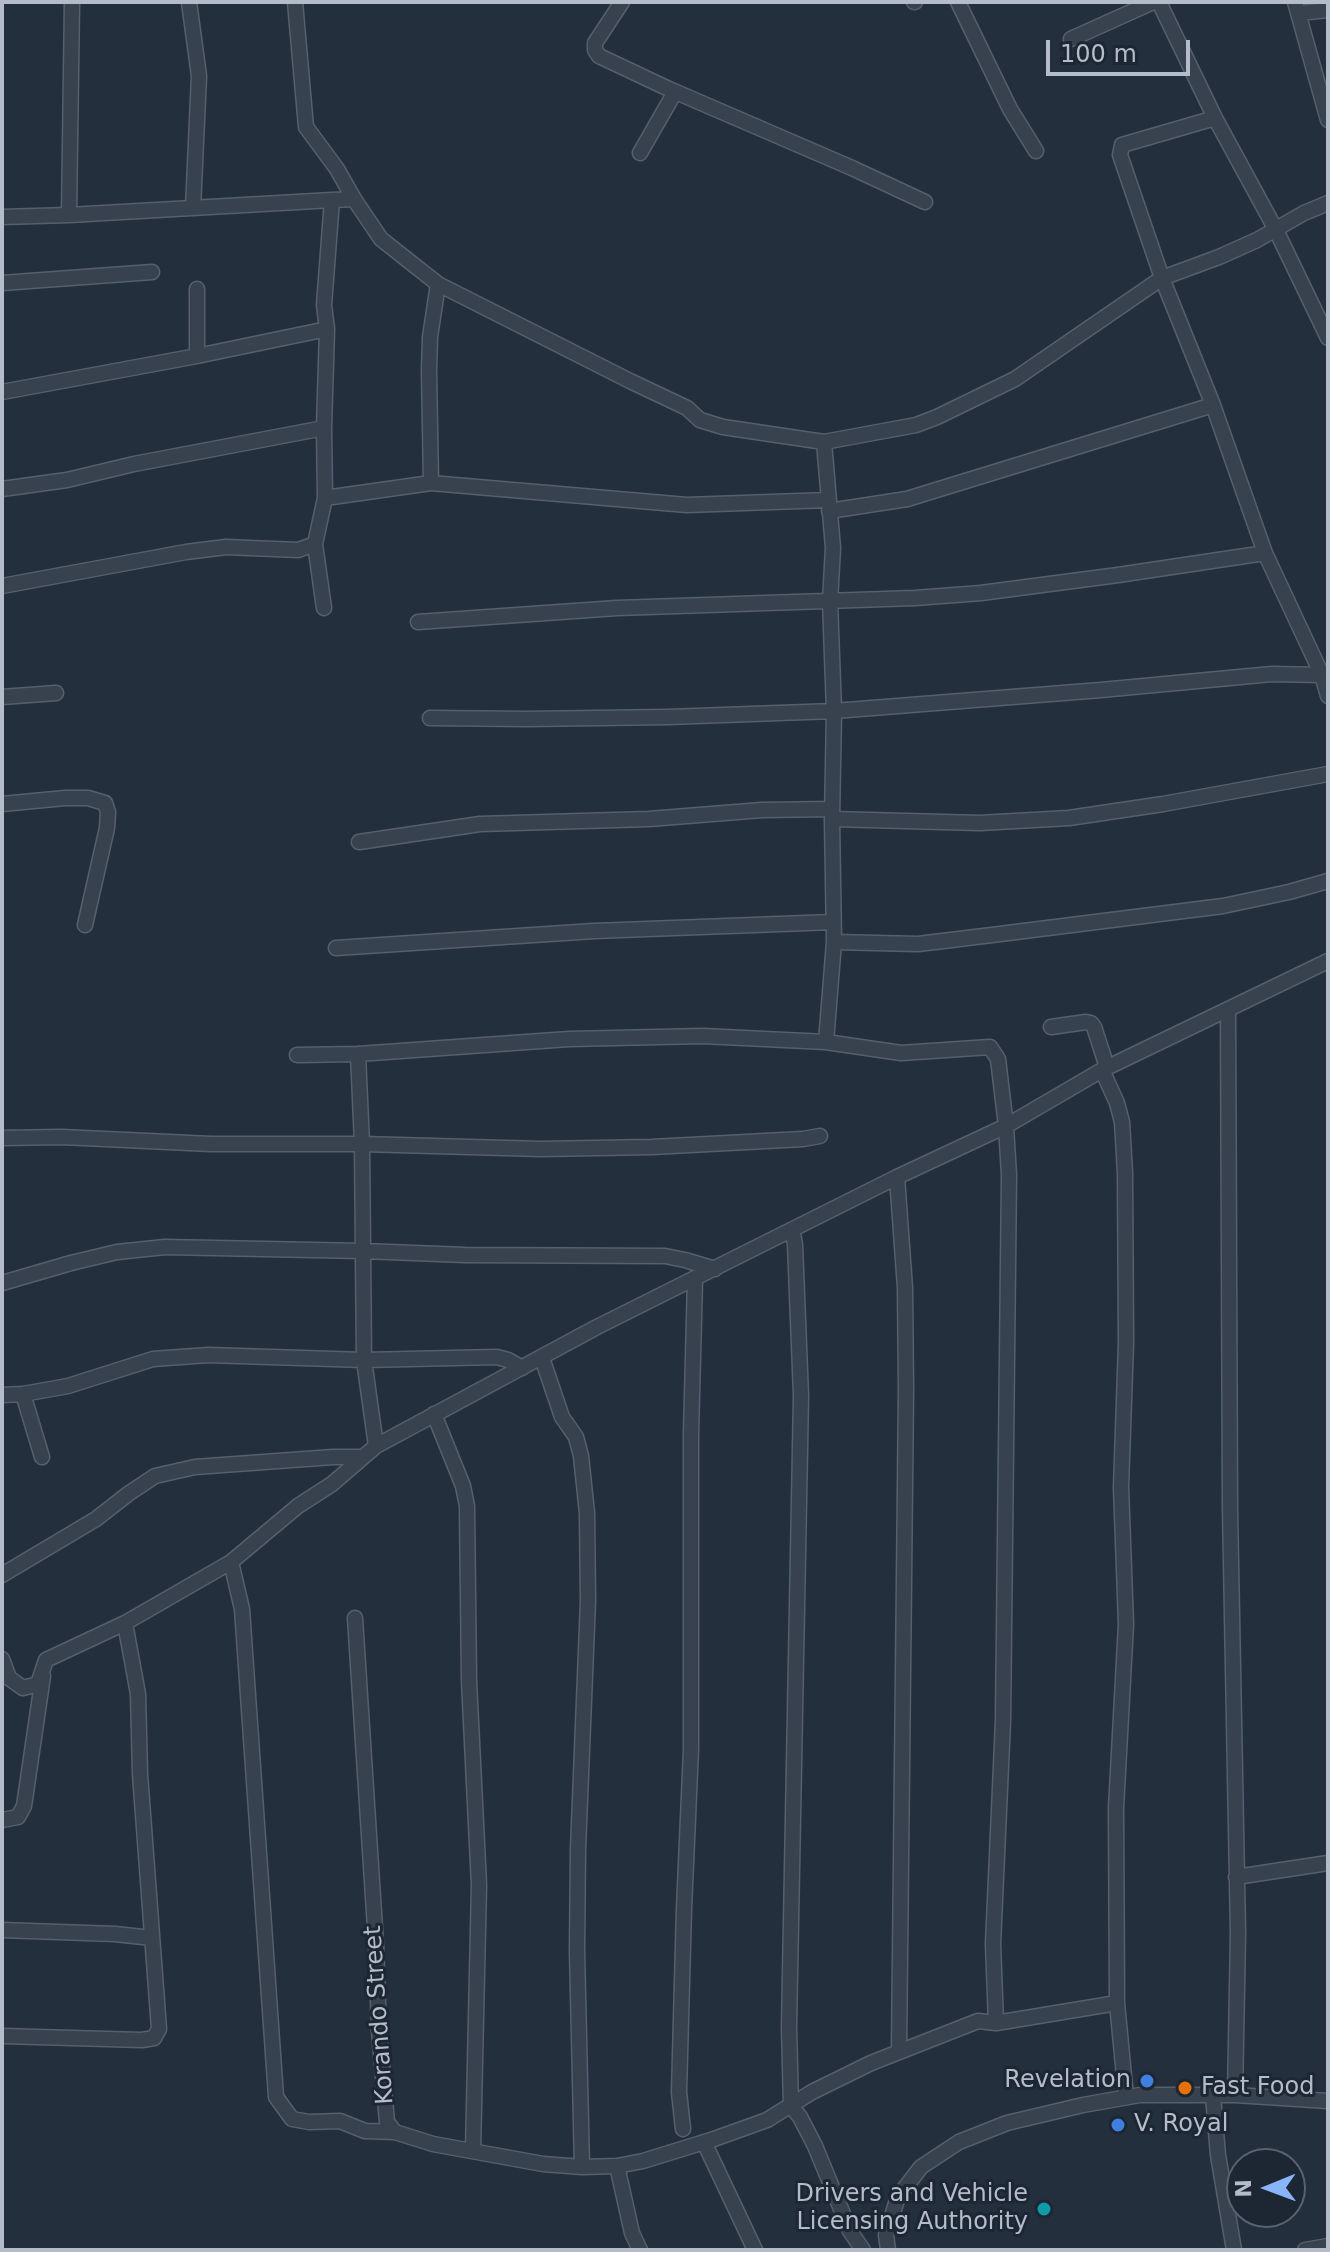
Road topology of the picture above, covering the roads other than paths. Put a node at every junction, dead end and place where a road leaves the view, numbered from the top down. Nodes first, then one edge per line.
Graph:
1 (72, 2) edge
2 (189, 2) edge
3 (295, 2) edge
4 (622, 2) edge
5 (958, 2) edge
6 (1153, 2) edge
7 (1159, 2) edge
8 (1297, 8) edge
9 (1328, 10) edge
10 (1071, 39) dead end
11 (675, 92) junction
12 (1215, 118) junction
13 (1328, 120) edge
14 (1036, 151) dead end
15 (640, 153) dead end
16 (354, 199) junction
17 (332, 200) junction
18 (925, 202) dead end
19 (1328, 203) edge
20 (193, 208) junction
21 (69, 215) junction
22 (2, 217) edge
23 (1276, 230) junction
24 (152, 272) dead end
25 (1162, 278) junction
26 (2, 283) edge
27 (438, 284) junction
28 (197, 289) dead end
29 (1324, 321) edge
30 (327, 329) junction
31 (1328, 338) edge
32 (197, 356) junction
33 (2, 392) edge
34 (1213, 405) junction
35 (324, 428) junction
36 (824, 442) junction
37 (431, 483) junction
38 (2, 489) edge
39 (325, 498) junction
40 (829, 505) junction
41 (315, 544) junction
42 (1265, 553) junction
43 (2, 586) edge
44 (830, 601) junction
45 (324, 608) dead end
46 (418, 622) dead end
47 (1322, 675) junction
48 (56, 693) dead end
49 (1328, 696) edge
50 (2, 697) edge
51 (834, 711) junction
52 (430, 718) dead end
53 (1328, 774) edge
54 (2, 804) edge
55 (832, 814) junction
56 (359, 842) dead end
57 (1328, 881) edge
58 (833, 922) junction
59 (85, 925) dead end
60 (834, 942) junction
61 (336, 948) dead end
62 (1328, 961) edge
63 (1228, 1010) junction
64 (1051, 1027) dead end
65 (826, 1042) junction
66 (358, 1054) junction
67 (297, 1055) dead end
68 (1105, 1068) junction
69 (1006, 1126) junction
70 (2, 1131) edge
71 (820, 1136) dead end
72 (2, 1138) edge
73 (362, 1144) junction
74 (897, 1177) junction
75 (792, 1230) junction
76 (363, 1251) junction
77 (715, 1269) junction
78 (695, 1280) junction
79 (2, 1283) edge
80 (542, 1358) junction
81 (364, 1360) junction
82 (522, 1368) junction
83 (23, 1394) junction
84 (2, 1395) edge
85 (434, 1414) junction
86 (376, 1446) junction
87 (42, 1457) dead end
88 (363, 1457) junction
89 (231, 1562) junction
90 (2, 1575) edge
91 (355, 1618) dead end
92 (125, 1623) junction
93 (2, 1659) edge
94 (46, 1660) junction
95 (2, 1820) edge
96 (1328, 1863) edge
97 (1236, 1877) junction
98 (2, 1930) edge
99 (152, 1938) junction
100 (1117, 2003) junction
101 (996, 2023) junction
102 (2, 2036) edge
103 (899, 2051) junction
104 (1235, 2095) junction
105 (1213, 2096) junction
106 (1126, 2097) junction
107 (1328, 2101) edge
108 (791, 2106) junction
109 (683, 2129) dead end
110 (395, 2132) junction
111 (704, 2142) junction
112 (473, 2151) junction
113 (617, 2166) junction
114 (582, 2167) junction
115 (1328, 2246) edge
116 (640, 2250) edge
117 (755, 2250) edge
118 (863, 2250) edge
119 (888, 2250) edge
120 (1234, 2250) edge
121 (1305, 2250) edge

1 - 21 street
2 - 20 street
3 - 16 street
4 - 11 street
5 - 14 street
6 - 10 street
7 - 12 street
8 - 9 street
8 - 13 street
11 - 15 street
11 - 18 street
12 - 23 street
12 - 25 street
16 - 17 street
16 - 27 street
17 - 20 street
17 - 30 street
19 - 23 street
20 - 21 street
21 - 22 street
23 - 25 street
23 - 29 street
24 - 26 street
25 - 34 street
25 - 36 street
27 - 36 street
27 - 37 street
28 - 32 street
29 - 31 street
30 - 32 street
30 - 35 street
32 - 33 street
34 - 40 street
34 - 42 street
35 - 38 street
35 - 39 street
36 - 40 street
37 - 39 street
37 - 40 street
39 - 41 street
40 - 44 street
41 - 43 street
41 - 45 street
42 - 44 street
42 - 47 street
44 - 46 street
44 - 51 street
47 - 49 street
47 - 51 street
48 - 50 street
51 - 52 street
51 - 55 street
53 - 55 street
54 - 59 street
55 - 56 street
55 - 58 street
57 - 60 street
58 - 60 street
58 - 61 street
60 - 65 street
62 - 63 street
63 - 68 street
63 - 97 street
64 - 68 street
65 - 66 street
65 - 69 street
66 - 67 street
66 - 73 street
68 - 69 street
68 - 100 street
69 - 74 street
69 - 101 street
70 - 72 street
71 - 73 street
72 - 73 street
73 - 76 street
74 - 75 street
74 - 103 street
75 - 77 street
75 - 108 street
76 - 77 street
76 - 79 street
76 - 81 street
77 - 78 street
78 - 80 street
78 - 109 street
80 - 82 street
80 - 114 street
81 - 82 street
81 - 83 street
81 - 86 street
82 - 85 street
83 - 84 street
83 - 87 street
85 - 86 street
85 - 112 street
86 - 88 street
88 - 89 street
88 - 90 street
89 - 92 street
89 - 110 street
91 - 110 street, Korando Street
92 - 94 street
92 - 99 street
93 - 94 street
94 - 95 street
96 - 97 street
97 - 104 street
98 - 99 street
99 - 102 street
100 - 101 street, Korando Street
100 - 106 street
101 - 103 street, Korando Street
103 - 108 street, Korando Street
104 - 105 street
104 - 107 street
105 - 106 street
105 - 120 street
106 - 119 street
108 - 111 street, Korando Street
108 - 118 street
110 - 112 street, Korando Street
111 - 113 street, Korando Street
111 - 117 street
112 - 114 street, Korando Street
113 - 114 street, Korando Street
113 - 116 street
115 - 121 street

